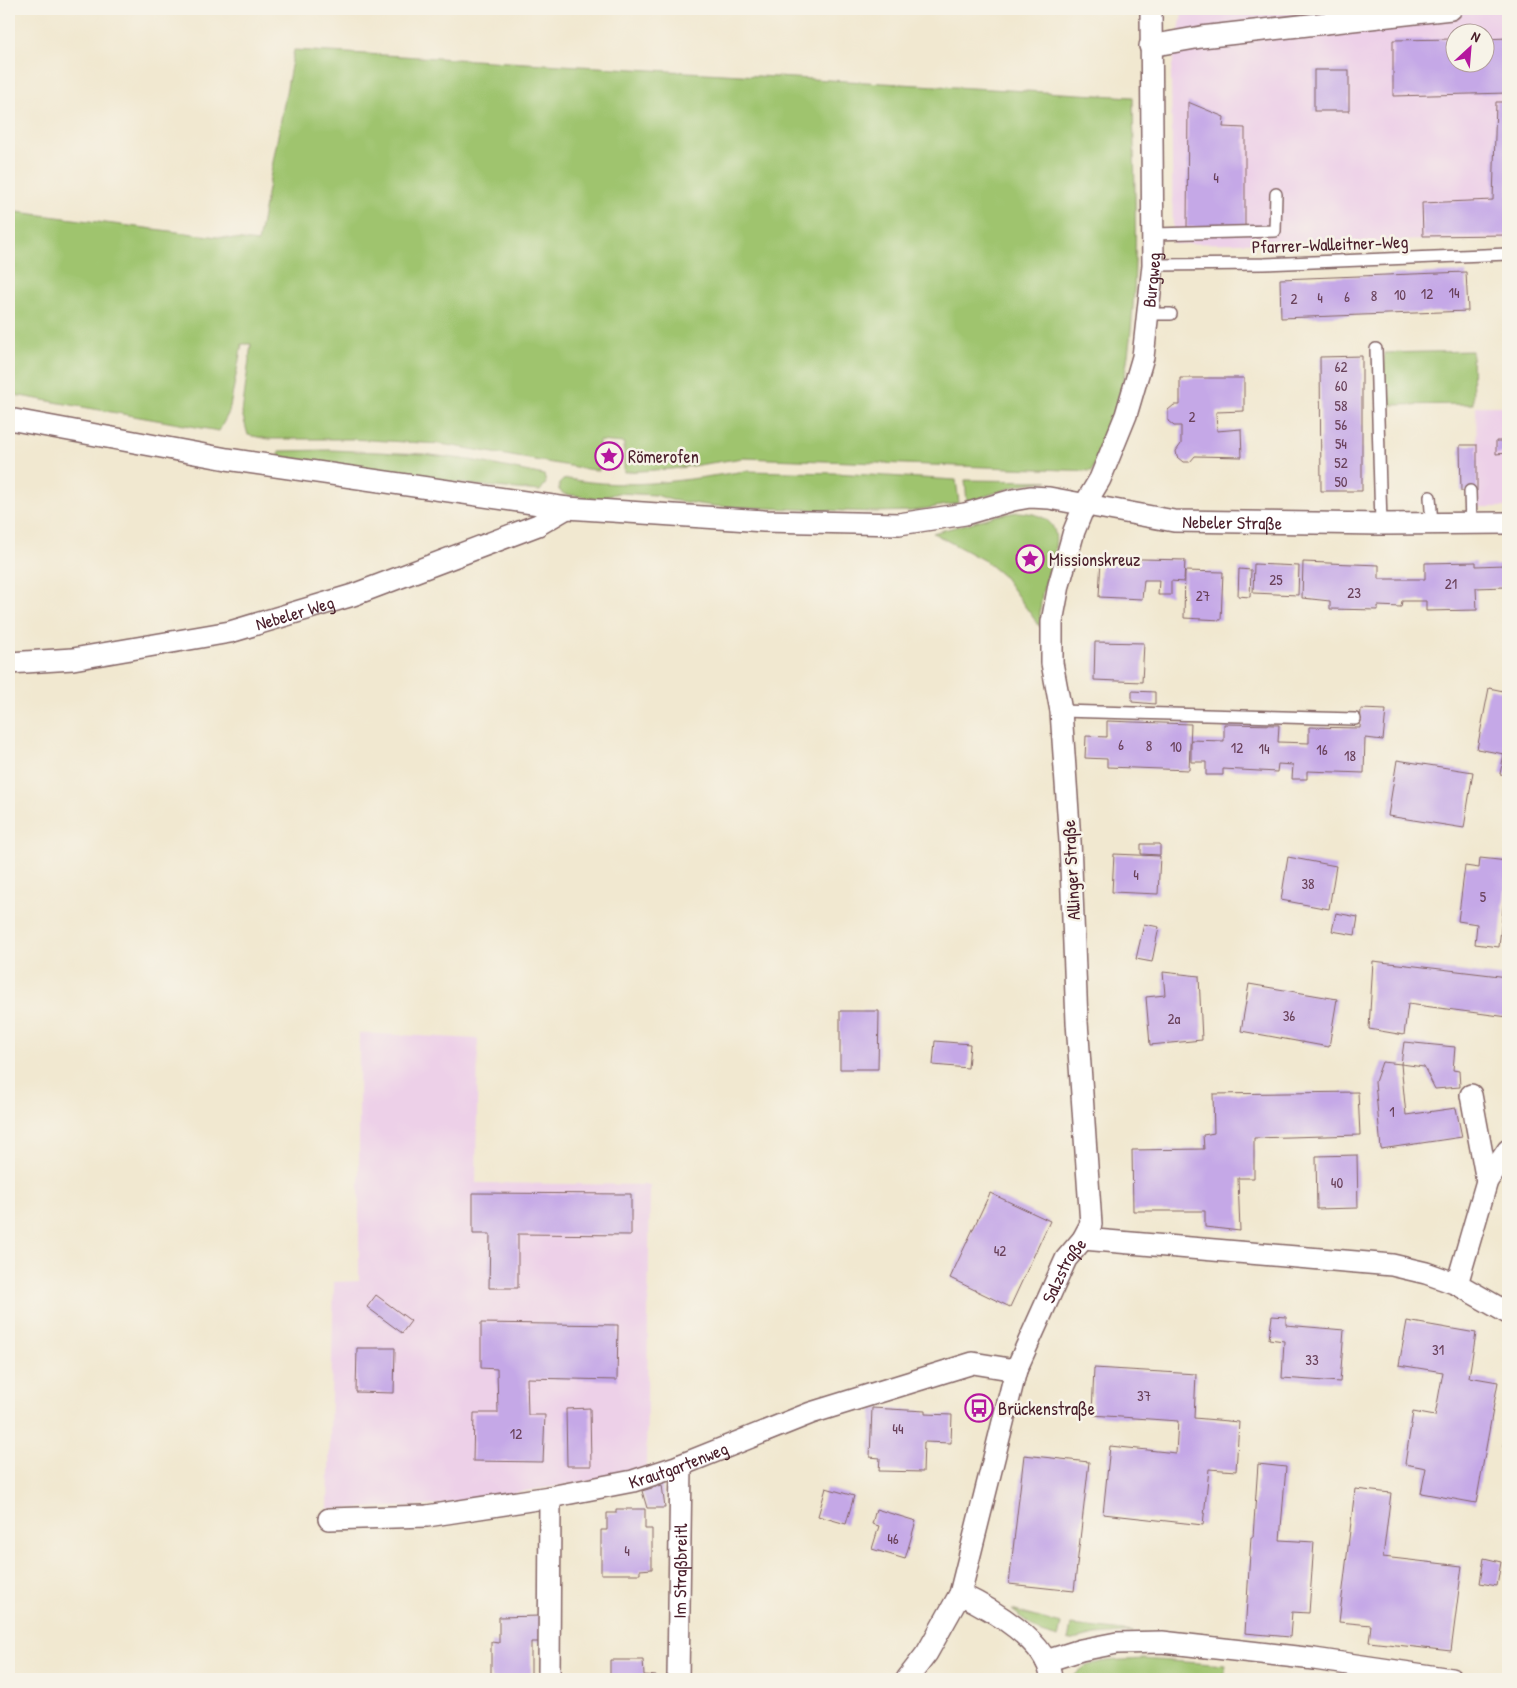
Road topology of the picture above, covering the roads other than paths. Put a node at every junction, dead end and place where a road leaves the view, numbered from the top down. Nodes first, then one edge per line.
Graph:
1 (1151, 9) edge
2 (1451, 9) edge
3 (1150, 46) junction
4 (1276, 194) dead end
5 (1153, 234) junction
6 (1508, 254) edge
7 (1153, 266) junction
8 (1149, 314) junction
9 (1171, 314) dead end
10 (1376, 349) dead end
11 (9, 419) edge
12 (1470, 491) dead end
13 (1430, 497) dead end
14 (1085, 504) junction
15 (567, 508) junction
16 (1508, 523) edge
17 (1381, 524) junction
18 (1432, 524) junction
19 (1471, 524) junction
20 (9, 663) edge
21 (1061, 711) junction
22 (1355, 719) dead end
23 (1471, 1096) dead end
24 (1508, 1150) edge
25 (1487, 1181) junction
26 (1084, 1238) junction
27 (1457, 1284) junction
28 (1508, 1313) edge
29 (1016, 1370) junction
30 (680, 1465) junction
31 (550, 1497) junction
32 (329, 1519) dead end
33 (960, 1594) junction
34 (1048, 1670) edge
35 (549, 1679) edge
36 (678, 1679) edge
37 (907, 1679) edge
38 (1451, 1679) edge

1 - 3 street, Burgweg
2 - 3 street
3 - 5 street, Burgweg
4 - 5 lane
5 - 7 street, Burgweg
6 - 7 lane, Pfarrer-Walleitner-Weg
7 - 8 street, Burgweg
8 - 9 lane
8 - 14 street, Burgweg
10 - 17 lane
11 - 15 street, Nebeler Straße
12 - 19 lane
13 - 18 lane
14 - 15 street, Nebeler Straße
14 - 17 street, Nebeler Straße
14 - 21 street, Allinger Straße
15 - 20 street, Nebeler Weg
16 - 19 street, Nebeler Straße
17 - 18 street, Nebeler Straße
18 - 19 street, Nebeler Straße
21 - 22 lane
21 - 26 street, Allinger Straße
23 - 25 street
24 - 25 street
25 - 27 street
26 - 27 street, Salzstraße
26 - 29 street, Salzstraße
27 - 28 street, Salzstraße
29 - 30 street, Krautgartenweg
29 - 33 street, Salzstraße
30 - 31 street, Krautgartenweg
30 - 36 street, Im Straßbreitl
31 - 32 street, Krautgartenweg
31 - 35 street
33 - 34 street
33 - 37 street, Salzstraße
34 - 38 street

